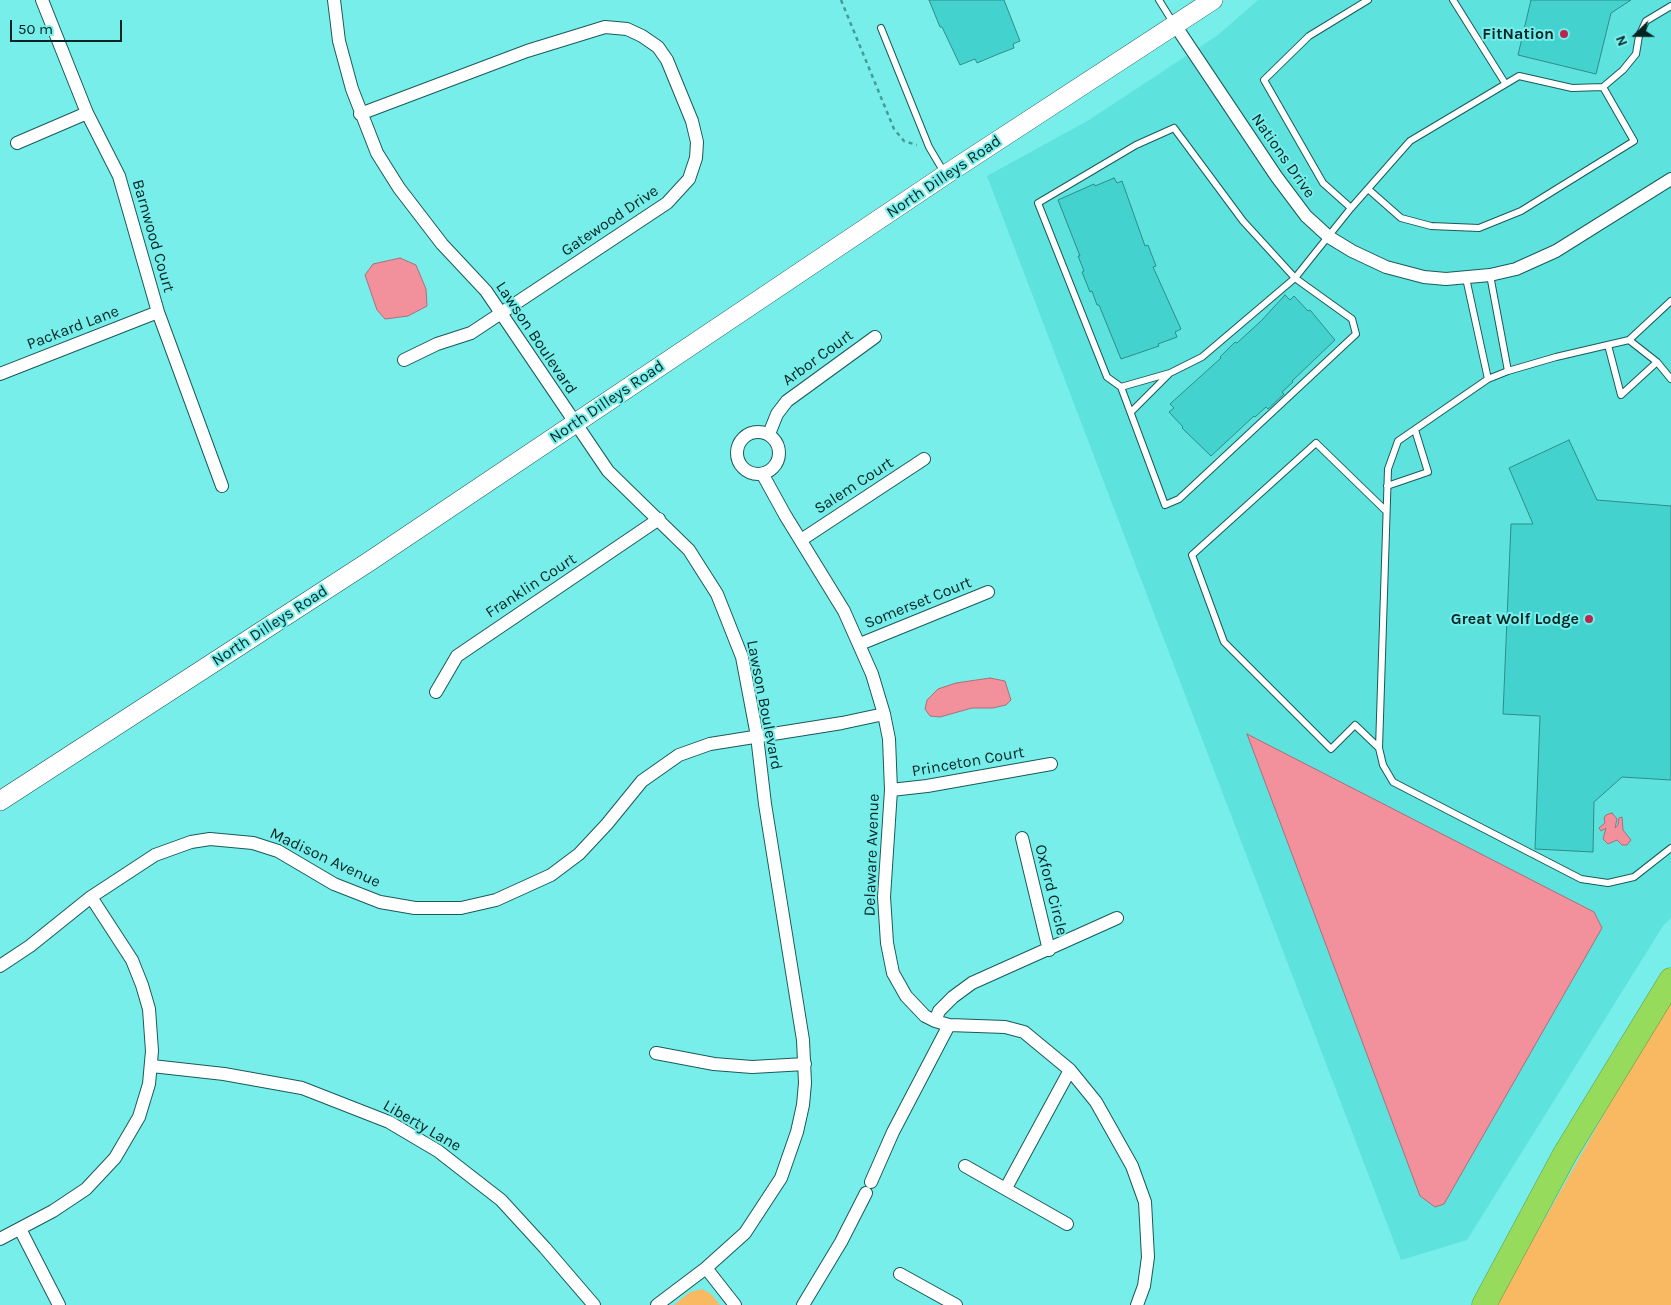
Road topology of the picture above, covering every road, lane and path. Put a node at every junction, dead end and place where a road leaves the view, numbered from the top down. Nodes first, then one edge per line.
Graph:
1 (42, 0) edge
2 (334, 0) edge
3 (841, 0) edge
4 (1159, 0) edge
5 (1213, 0) edge
6 (1368, 0) edge
7 (1453, 0) edge
8 (1671, 6) edge
9 (1175, 25) junction
10 (881, 28) dead end
11 (1506, 83) junction
12 (1603, 87) junction
13 (87, 113) junction
14 (360, 114) junction
15 (17, 143) dead end
16 (930, 147) junction
17 (945, 175) junction
18 (1671, 179) edge
19 (1368, 189) junction
20 (1351, 208) junction
21 (1329, 237) junction
22 (1490, 275) junction
23 (1295, 278) junction
24 (1466, 278) junction
25 (1671, 301) edge
26 (158, 312) junction
27 (502, 314) junction
28 (875, 337) dead end
29 (1629, 340) junction
30 (1608, 345) junction
31 (404, 360) dead end
32 (1657, 362) junction
33 (1508, 371) junction
34 (1170, 373) junction
35 (0, 374) edge
36 (1488, 379) junction
37 (1671, 379) edge
38 (1121, 387) junction
39 (1130, 412) junction
40 (574, 424) junction
41 (1415, 430) junction
42 (769, 434) junction
43 (924, 459) dead end
44 (763, 475) junction
45 (222, 486) dead end
46 (1387, 486) junction
47 (1386, 512) junction
48 (659, 519) junction
49 (801, 540) junction
50 (988, 592) dead end
51 (860, 644) junction
52 (436, 692) dead end
53 (884, 714) junction
54 (757, 736) junction
55 (1380, 748) junction
56 (1051, 764) dead end
57 (891, 790) junction
58 (0, 801) edge
59 (1022, 838) dead end
60 (1671, 848) edge
61 (91, 897) junction
62 (1117, 918) dead end
63 (1049, 950) junction
64 (0, 966) edge
65 (1671, 980) edge
66 (935, 1021) junction
67 (949, 1025) junction
68 (656, 1053) dead end
69 (805, 1064) junction
70 (152, 1066) junction
71 (1070, 1070) junction
72 (965, 1166) dead end
73 (1006, 1188) junction
74 (1067, 1224) dead end
75 (20, 1229) junction
76 (0, 1239) edge
77 (706, 1268) junction
78 (900, 1274) dead end
79 (59, 1305) edge
80 (594, 1305) edge
81 (657, 1305) edge
82 (734, 1305) edge
83 (803, 1305) edge
84 (956, 1305) edge
85 (1137, 1305) edge
86 (1484, 1305) edge

1 - 13 street, Barnwood Court
2 - 14 street, Lawson Boulevard
3 - 16 path
4 - 9 lane
5 - 9 street, North Dilleys Road
6 - 20 lane
7 - 11 lane
8 - 12 lane
9 - 17 street, North Dilleys Road
9 - 21 street, Nations Drive
10 - 16 lane
11 - 12 lane
11 - 19 lane
12 - 19 lane
13 - 15 street
13 - 26 street, Barnwood Court
14 - 27 street, Lawson Boulevard
14 - 27 street, Gatewood Drive
16 - 17 lane
17 - 40 street, North Dilleys Road
18 - 22 street, Nations Drive
19 - 20 lane
20 - 21 lane
21 - 23 lane
21 - 24 street, Nations Drive
22 - 24 street, Nations Drive
22 - 33 lane
23 - 34 lane
23 - 38 lane
23 - 39 lane
24 - 36 lane
25 - 29 lane
26 - 35 street, Packard Lane
26 - 45 street, Barnwood Court
27 - 31 street, Gatewood Drive
27 - 40 street, Lawson Boulevard
28 - 42 street, Arbor Court
29 - 30 lane
29 - 32 lane
30 - 32 lane
30 - 33 lane
32 - 37 lane
33 - 36 lane
34 - 38 lane
34 - 39 lane
36 - 41 lane
38 - 39 lane
40 - 48 street, Lawson Boulevard
40 - 58 street, North Dilleys Road
41 - 46 lane
41 - 46 lane
42 - 44 street
42 - 44 street
43 - 49 street, Salem Court
44 - 49 street, Delaware Avenue
46 - 47 lane
47 - 55 lane
47 - 55 lane
48 - 52 street, Franklin Court
48 - 54 street, Lawson Boulevard
49 - 51 street, Delaware Avenue
50 - 51 street, Somerset Court
51 - 53 street, Delaware Avenue
53 - 54 street, Madison Avenue
53 - 57 street, Delaware Avenue
54 - 61 street, Madison Avenue
54 - 69 street, Lawson Boulevard
55 - 60 lane
56 - 57 street, Princeton Court
57 - 66 street, Delaware Avenue
59 - 63 street, Oxford Circle
61 - 64 street, Madison Avenue
61 - 70 street
62 - 63 street, Oxford Circle
63 - 66 street, Oxford Circle
65 - 86 highway
66 - 67 street, Delaware Avenue
67 - 71 street, Delaware Avenue
67 - 83 street
68 - 69 street
69 - 77 street, Lawson Boulevard
70 - 75 street
70 - 80 street, Liberty Lane
71 - 73 street
71 - 85 street, Delaware Avenue
72 - 73 street
73 - 74 street
75 - 76 street
75 - 79 street
77 - 81 street, Lawson Boulevard
77 - 82 street
78 - 84 street

